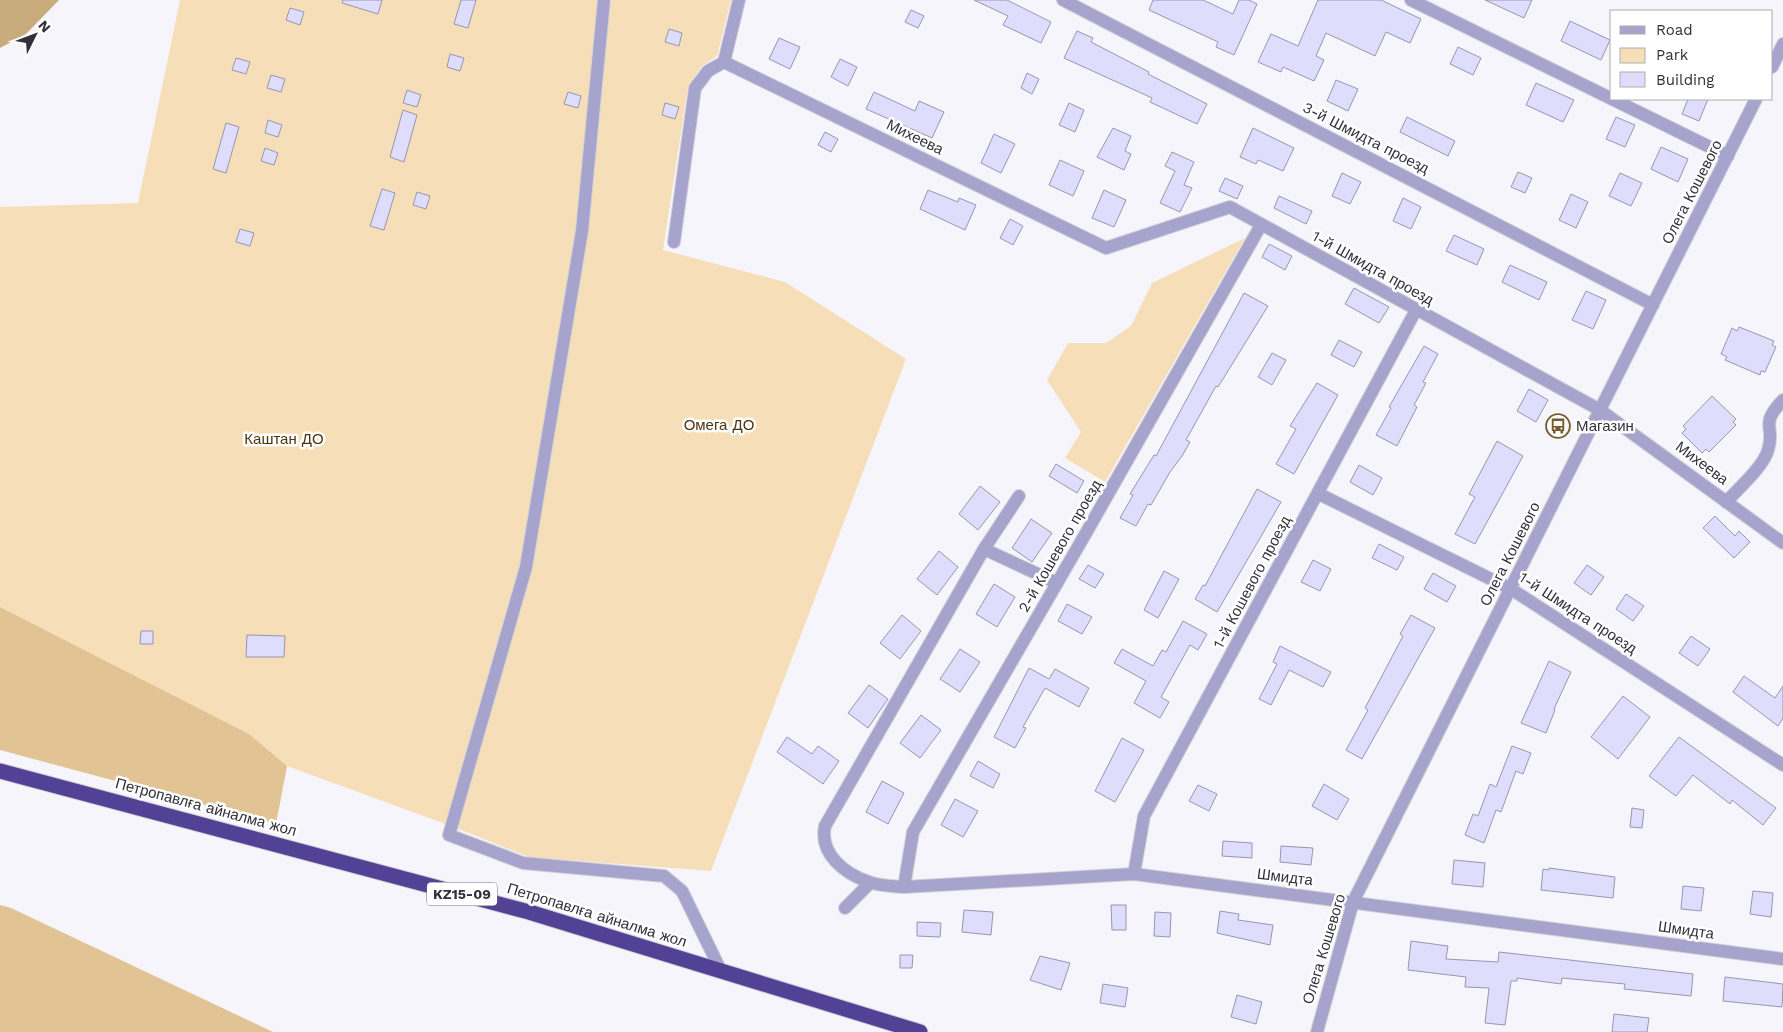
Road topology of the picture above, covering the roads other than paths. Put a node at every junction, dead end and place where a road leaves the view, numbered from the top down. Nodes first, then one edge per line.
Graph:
1 (604, 0) edge
2 (739, 0) edge
3 (1064, 0) edge
4 (1411, 0) edge
5 (1783, 44) edge
6 (724, 62) junction
7 (1773, 65) edge
8 (1610, 98) edge
9 (1614, 100) edge
10 (1756, 100) edge
11 (1728, 156) junction
12 (1261, 225) junction
13 (674, 242) dead end
14 (1653, 305) junction
15 (1416, 310) junction
16 (1783, 400) edge
17 (1600, 410) junction
18 (1318, 494) junction
19 (1019, 496) dead end
20 (1726, 502) junction
21 (1783, 543) edge
22 (984, 549) junction
23 (1057, 583) junction
24 (1511, 589) junction
25 (1783, 765) edge
26 (0, 771) edge
27 (1134, 874) junction
28 (870, 883) junction
29 (904, 887) junction
30 (1353, 902) junction
31 (845, 908) dead end
32 (1783, 959) edge
33 (721, 971) junction
34 (920, 1032) edge
35 (1317, 1032) edge

1 - 33 street
2 - 6 street
3 - 14 street, 3-й Шмидта проезд
4 - 8 street
5 - 7 street
6 - 12 street, Михеева
6 - 13 street
9 - 11 street
10 - 11 street, Олега Кошевого
11 - 14 street, Олега Кошевого
12 - 15 street, 1-й Шмидта проезд
12 - 23 street, 2-й Кошевого проезд
14 - 17 street, Олега Кошевого
15 - 17 street, 1-й Шмидта проезд
15 - 18 street, 1-й Кошевого проезд
16 - 20 street
17 - 20 street, Михеева
17 - 24 street, Олега Кошевого
18 - 24 street, 1-й Шмидта проезд
18 - 27 street, 1-й Кошевого проезд
19 - 22 street, Шмидта
20 - 21 street, Михеева
22 - 23 street
22 - 28 street, Шмидта
23 - 29 street, 2-й Кошевого проезд
24 - 25 street, 1-й Шмидта проезд
24 - 30 street, Олега Кошевого
26 - 33 highway, Петропавлға айналма жол / KZ15-09
27 - 29 street, Шмидта
27 - 30 street, Шмидта
28 - 29 street, Шмидта
28 - 31 street
30 - 32 street, Шмидта
30 - 35 street, Олега Кошевого
33 - 34 highway, Петропавлға айналма жол / KZ15-09

